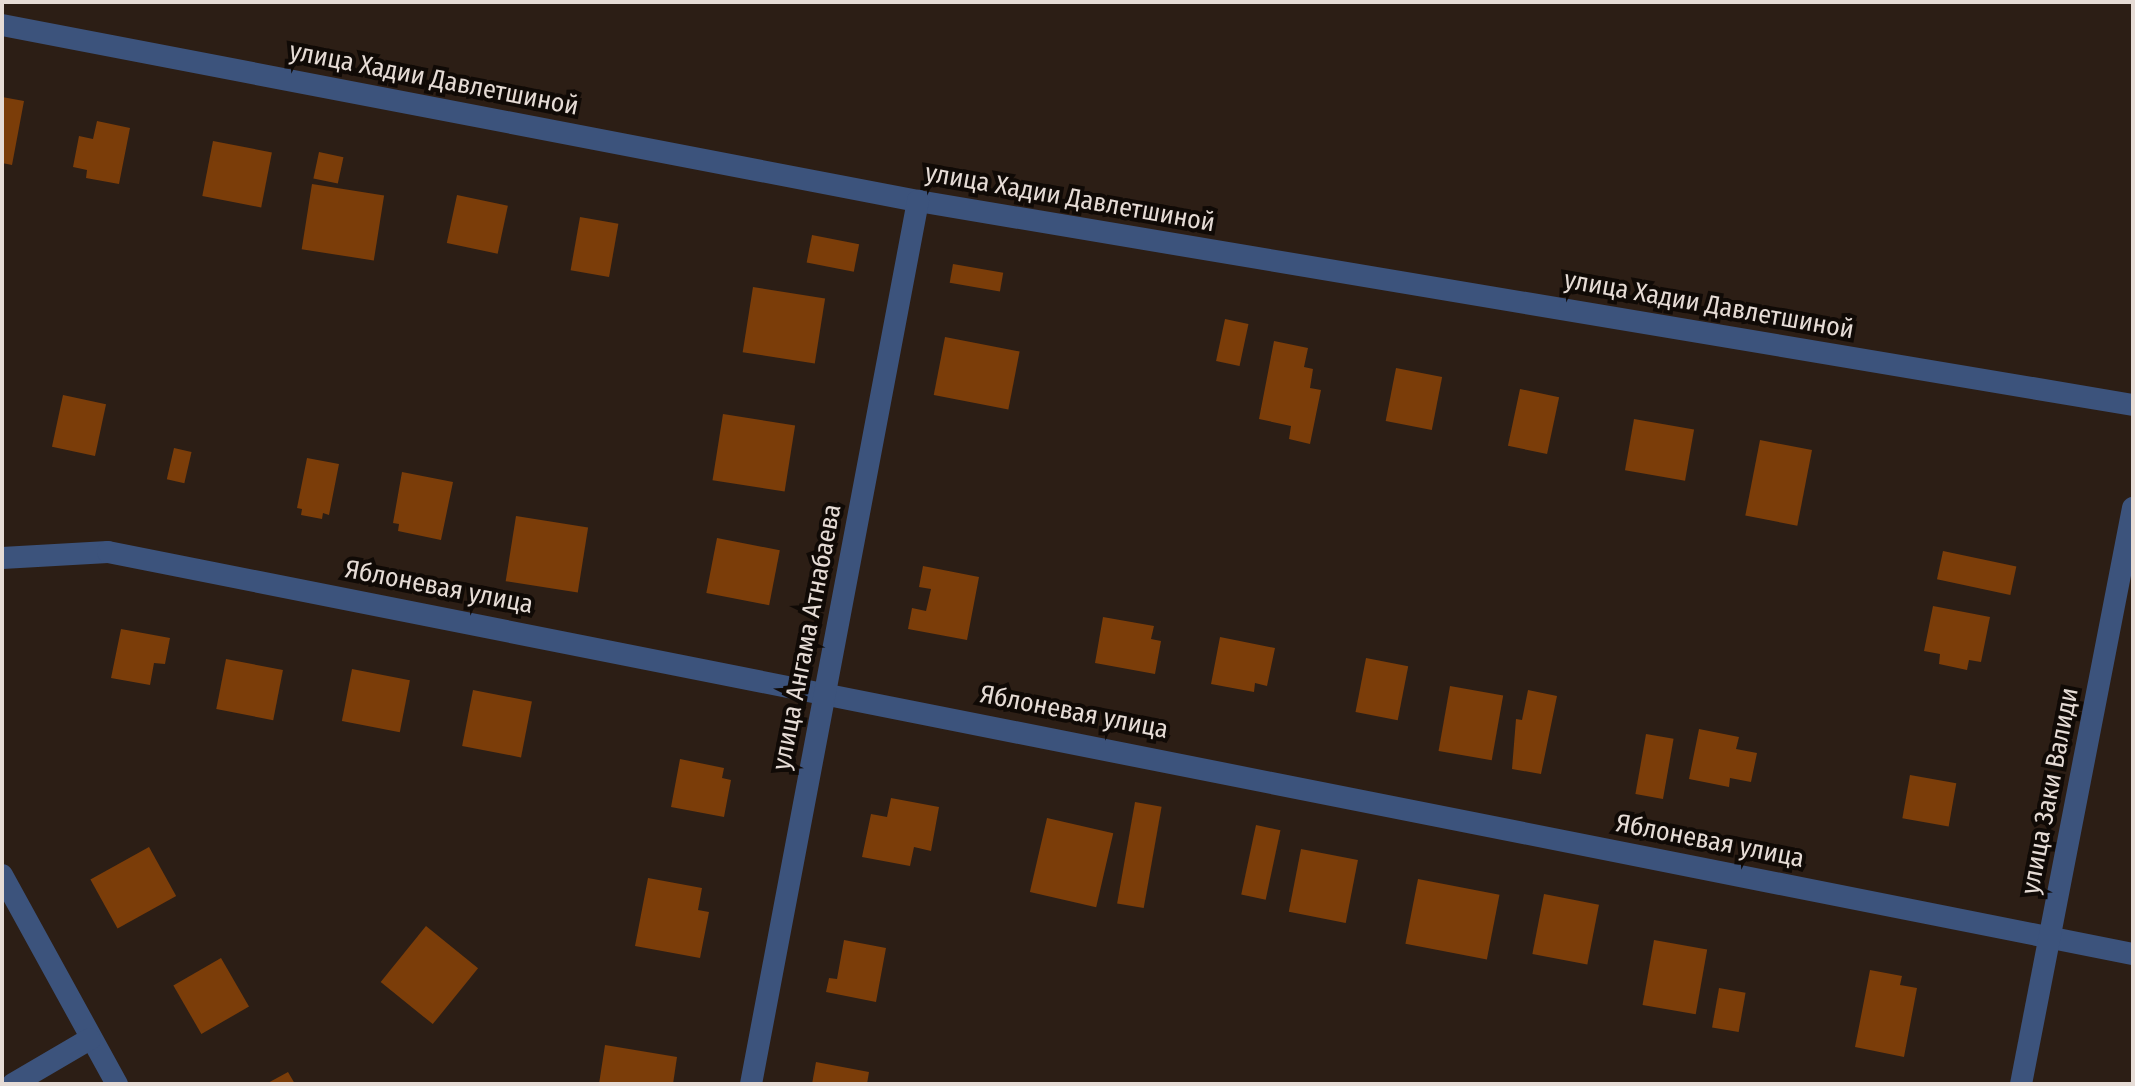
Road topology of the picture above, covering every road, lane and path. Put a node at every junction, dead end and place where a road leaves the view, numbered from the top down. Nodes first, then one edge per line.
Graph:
1 (2, 25) edge
2 (918, 201) junction
3 (2133, 405) edge
4 (2133, 508) edge
5 (2, 558) edge
6 (826, 691) junction
7 (2, 875) edge
8 (2049, 938) junction
9 (2133, 954) edge
10 (90, 1039) junction
11 (13, 1084) edge
12 (117, 1084) edge
13 (751, 1084) edge
14 (2021, 1084) edge

1 - 2 street, улица Хадии Давлетшиной
2 - 3 street, улица Хадии Давлетшиной
2 - 6 street, улица Ангама Атнабаева
4 - 8 street, улица Заки Валиди
5 - 6 street, Яблоневая улица
6 - 8 street, Яблоневая улица
6 - 13 street, улица Ангама Атнабаева
7 - 10 street
8 - 9 street, Яблоневая улица
8 - 14 street, улица Заки Валиди
10 - 11 street
10 - 12 street

